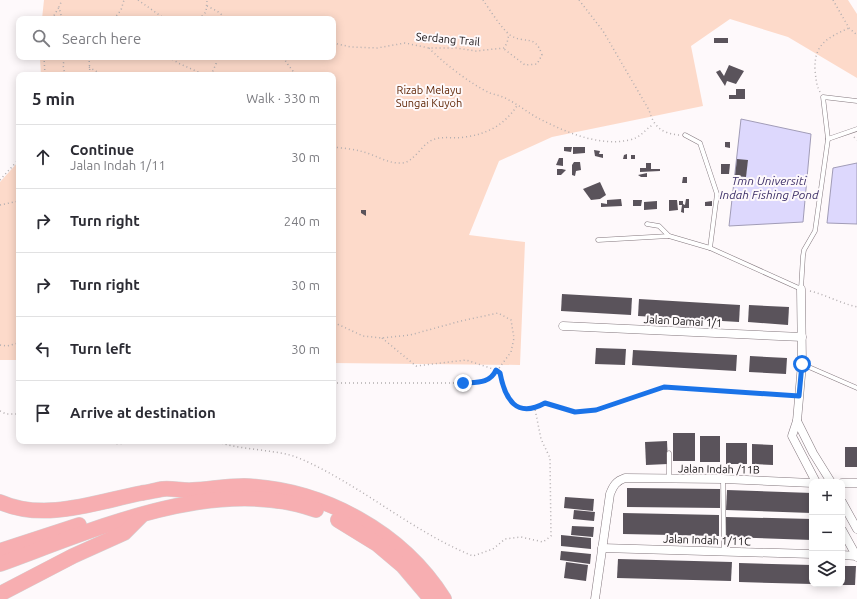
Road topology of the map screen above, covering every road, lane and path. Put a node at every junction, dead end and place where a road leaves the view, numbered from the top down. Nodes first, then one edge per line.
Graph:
1 (62, 0) edge
2 (124, 0) edge
3 (138, 0) edge
4 (207, 0) edge
5 (483, 0) edge
6 (578, 0) edge
7 (834, 0) edge
8 (206, 6) junction
9 (59, 7) junction
10 (54, 16) edge
11 (61, 16) edge
12 (116, 16) edge
13 (161, 16) edge
14 (202, 16) edge
15 (223, 16) edge
16 (849, 28) junction
17 (509, 34) junction
18 (857, 35) edge
19 (336, 44) edge
20 (429, 48) junction
21 (504, 48) junction
22 (44, 60) edge
23 (64, 60) edge
24 (89, 60) edge
25 (174, 60) edge
26 (216, 60) edge
27 (285, 60) edge
28 (89, 67) junction
29 (45, 72) edge
30 (64, 72) edge
31 (90, 72) edge
32 (97, 72) edge
33 (198, 72) edge
34 (213, 72) edge
35 (294, 72) edge
36 (823, 97) junction
37 (857, 101) edge
38 (518, 104) junction
39 (654, 124) junction
40 (857, 129) edge
41 (685, 136) joint
42 (828, 139) junction
43 (336, 147) edge
44 (16, 162) edge
45 (0, 180) edge
46 (16, 202) edge
47 (0, 205) edge
48 (647, 224) dead end
49 (669, 236) junction
50 (598, 240) dead end
51 (710, 248) junction
52 (801, 288) junction
53 (857, 307) edge
54 (336, 323) edge
55 (563, 326) dead end
56 (802, 337) junction
57 (382, 338) junction
58 (16, 344) edge
59 (0, 345) edge
60 (802, 364) junction
61 (496, 370) junction
62 (336, 383) edge
63 (857, 388) edge
64 (799, 396) junction
65 (535, 409) junction
66 (0, 411) edge
67 (16, 414) edge
68 (797, 421) junction
69 (223, 444) edge
70 (669, 453) dead end
71 (669, 479) junction
72 (723, 479) junction
73 (814, 479) edge
74 (829, 479) edge
75 (809, 483) edge
76 (845, 483) edge
77 (857, 483) edge
78 (192, 490) junction
79 (0, 502) edge
80 (845, 507) edge
81 (143, 513) junction
82 (857, 529) edge
83 (845, 535) edge
84 (602, 548) junction
85 (0, 551) edge
86 (724, 552) junction
87 (809, 554) edge
88 (845, 555) edge
89 (857, 556) edge
90 (0, 564) edge
91 (0, 594) edge
92 (432, 599) edge
93 (444, 599) edge
94 (595, 599) edge

1 - 9 path
2 - 12 path
3 - 13 path
4 - 8 path
5 - 17 path
6 - 39 path
7 - 16 path
8 - 14 path
8 - 15 path
9 - 10 path
9 - 11 path
16 - 18 path
16 - 36 path
17 - 21 path
17 - 21 path
19 - 20 path, Serdang Trail
20 - 21 path, Serdang Trail
20 - 38 path
22 - 29 path
23 - 30 path
24 - 28 path
25 - 33 path
26 - 34 path
27 - 35 path
28 - 31 path
28 - 32 path
36 - 37 lane
36 - 42 lane
38 - 39 path
38 - 43 path
39 - 41 path
40 - 42 lane
41 - 51 lane
42 - 52 lane
44 - 45 path
46 - 47 path
48 - 49 lane
49 - 50 lane
49 - 51 lane
51 - 52 lane
52 - 53 path
52 - 56 street
54 - 57 path
55 - 56 street, Jalan Damai 1/1
56 - 60 street
57 - 61 path
57 - 61 path
58 - 59 path
60 - 63 lane
60 - 64 street
61 - 62 path
61 - 65 path
64 - 65 path
64 - 68 street
65 - 69 path
66 - 67 path
68 - 73 street
68 - 74 street
70 - 71 lane
71 - 72 street, Jalan Indah /11B
71 - 84 street, Jalan Indah /11B
72 - 75 street, Jalan Indah /11B
72 - 86 lane
76 - 77 street
78 - 79 highway
78 - 85 highway
78 - 93 highway
80 - 82 street
81 - 90 highway
81 - 91 highway
81 - 92 highway
83 - 89 street
84 - 86 street, Jalan Indah 1/11C
84 - 94 street
86 - 87 street, Jalan Indah 1/11C
88 - 89 street

